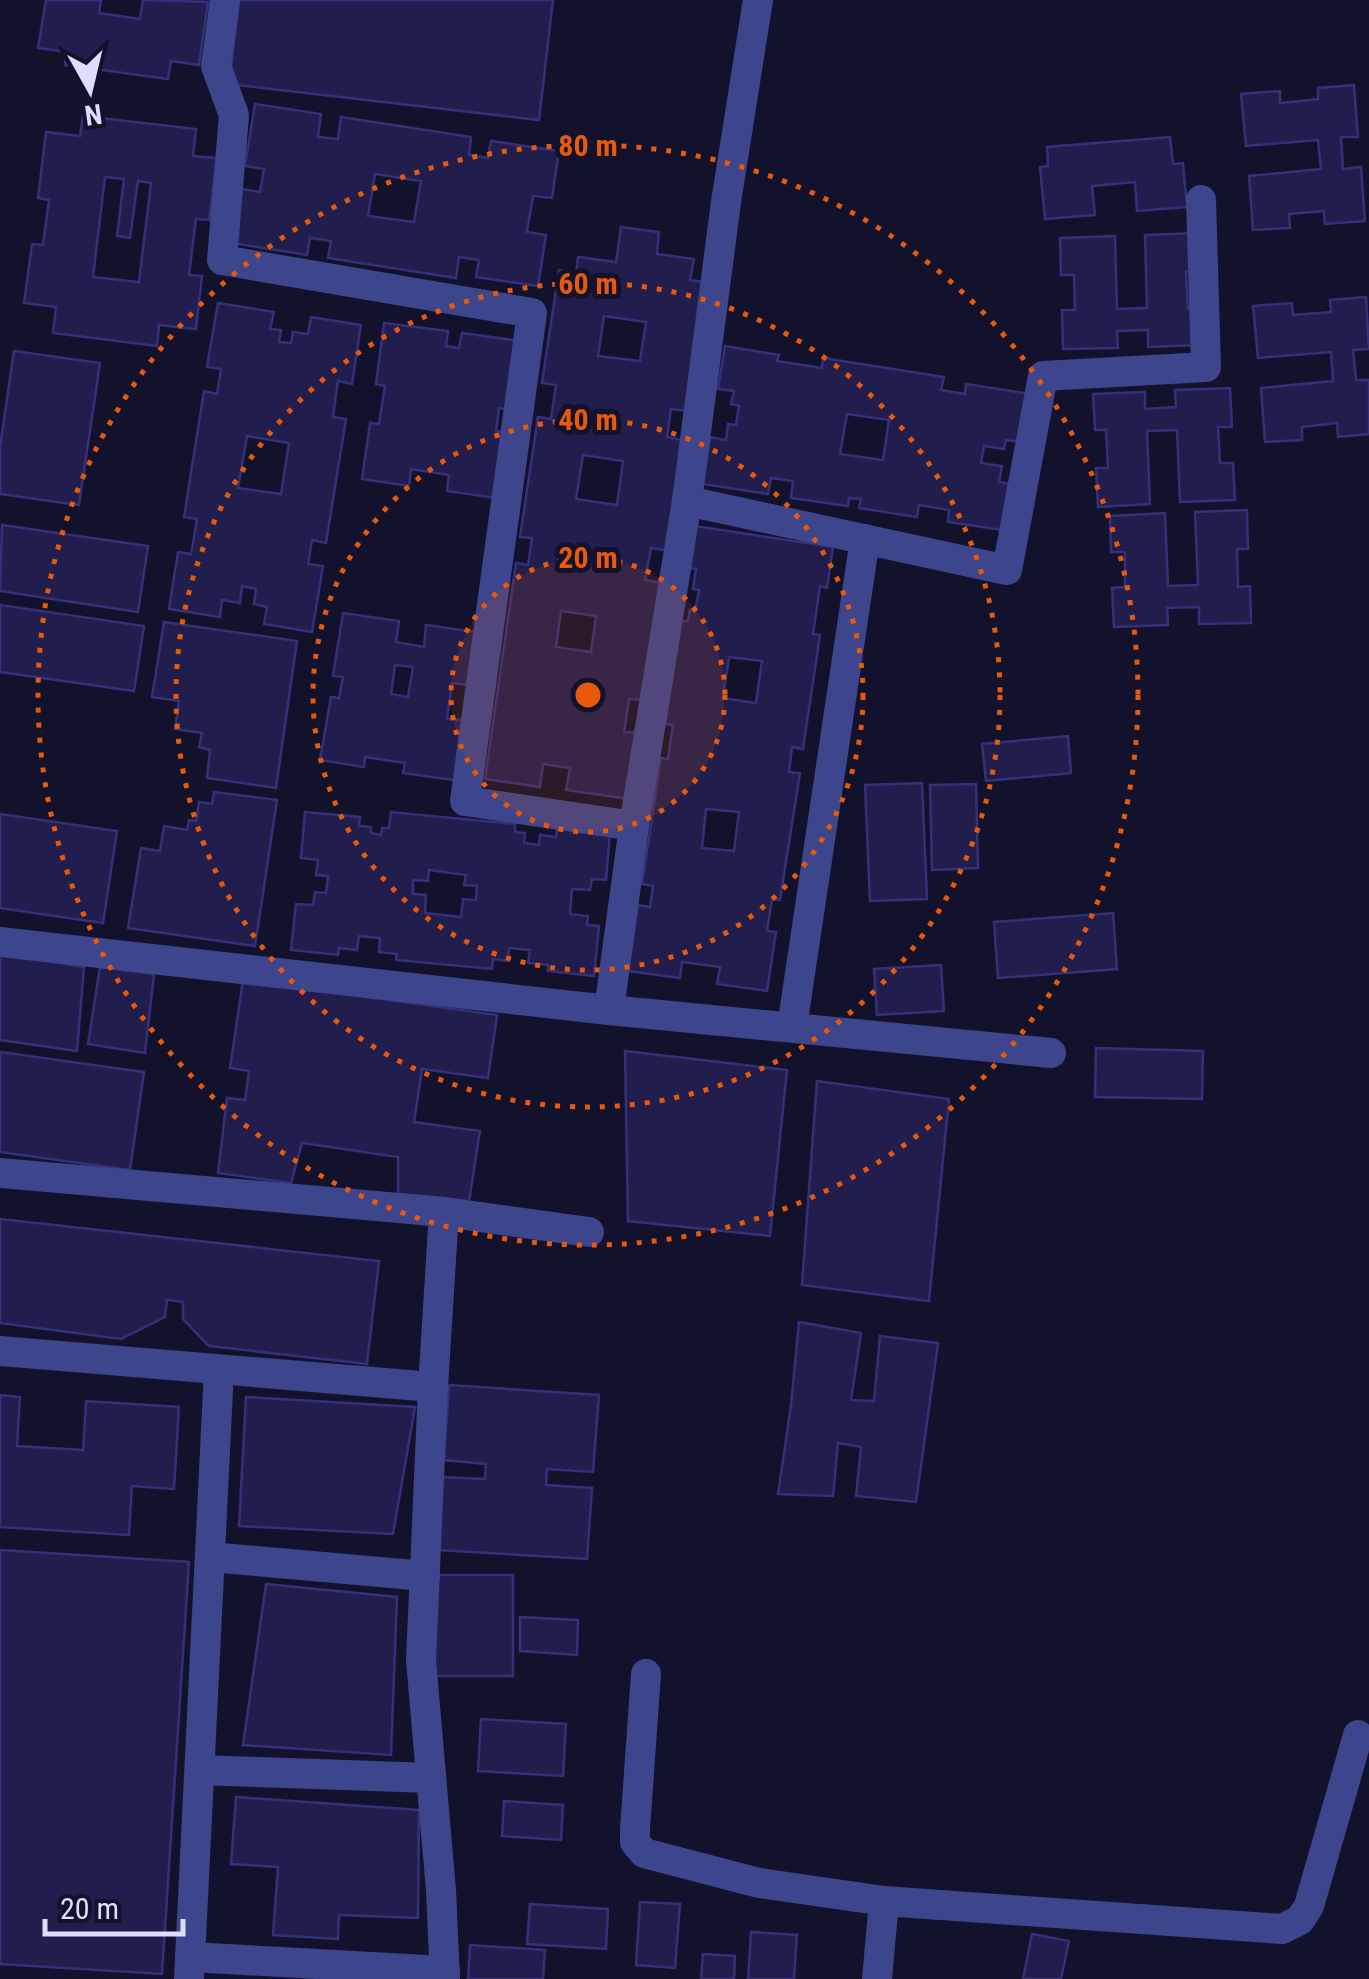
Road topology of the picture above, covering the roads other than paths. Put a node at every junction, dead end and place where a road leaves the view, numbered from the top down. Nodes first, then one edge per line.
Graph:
1 (224, 0) edge
2 (758, 0) edge
3 (1201, 200) dead end
4 (687, 500) junction
5 (865, 538) junction
6 (634, 826) junction
7 (0, 942) edge
8 (609, 1010) junction
9 (792, 1027) junction
10 (1052, 1053) dead end
11 (0, 1173) edge
12 (444, 1212) junction
13 (589, 1232) dead end
14 (0, 1351) edge
15 (219, 1370) junction
16 (434, 1387) junction
17 (210, 1557) junction
18 (425, 1576) junction
19 (646, 1674) dead end
20 (1358, 1734) dead end
21 (200, 1770) junction
22 (431, 1778) junction
23 (884, 1901) junction
24 (190, 1968) edge
25 (445, 1975) edge
26 (877, 1979) edge

1 - 6 street
2 - 4 street
3 - 5 street
4 - 5 street
4 - 6 street
5 - 9 street
6 - 8 street
7 - 8 street
8 - 9 street
9 - 10 street
11 - 12 street
12 - 13 street
12 - 16 street
14 - 15 street
15 - 16 street
15 - 17 street
16 - 18 street
17 - 18 street
17 - 21 street
18 - 22 street
19 - 23 street
20 - 23 street
21 - 22 street
21 - 24 street
22 - 25 street
23 - 26 street
24 - 25 street

